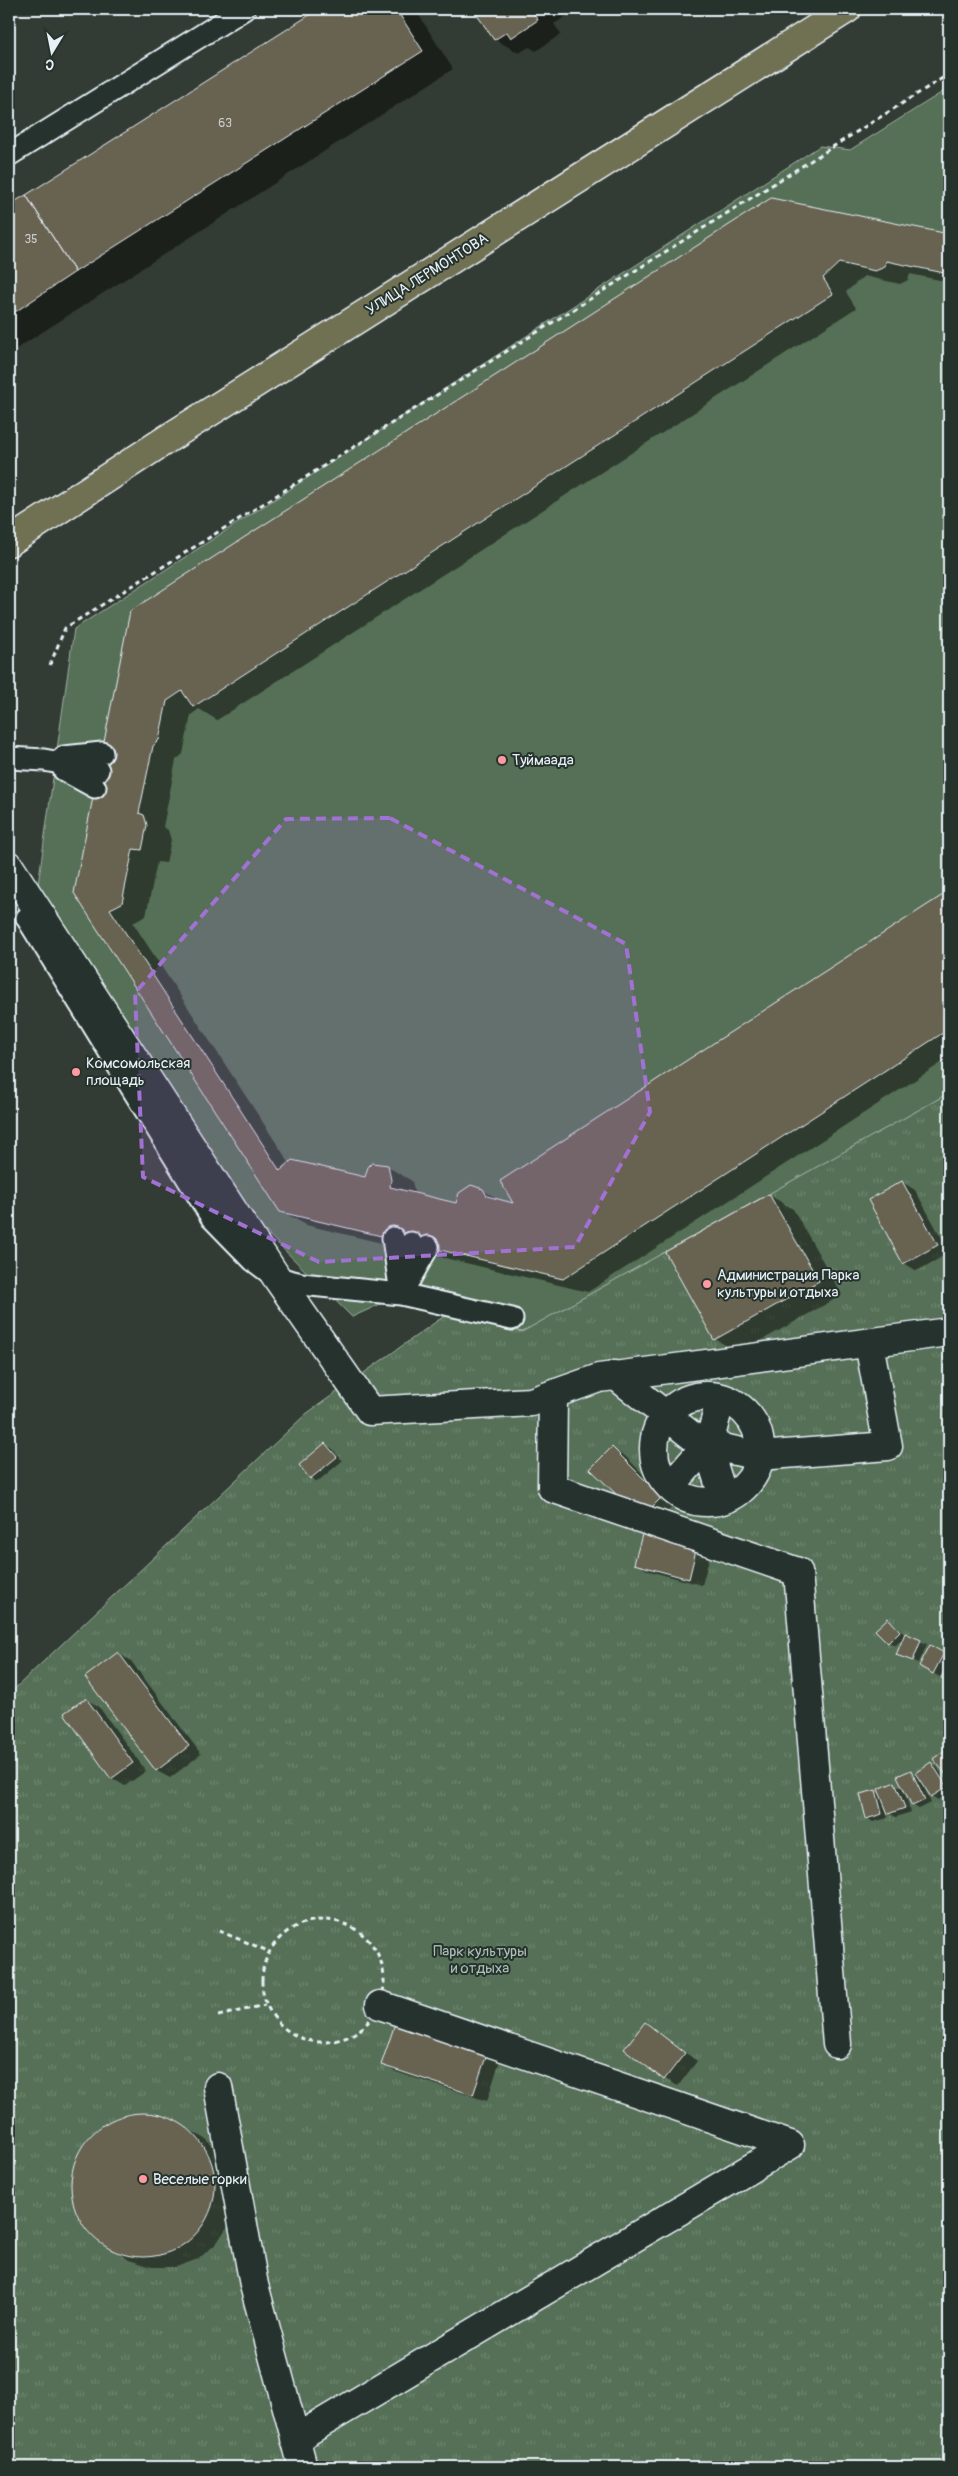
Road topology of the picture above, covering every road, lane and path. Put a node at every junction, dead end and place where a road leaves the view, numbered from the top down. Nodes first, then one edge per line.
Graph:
1 (244, 9) edge
2 (847, 9) edge
3 (949, 74) edge
4 (9, 155) edge
5 (9, 542) edge
6 (50, 665) dead end
7 (9, 758) edge
8 (44, 760) junction
9 (9, 866) edge
10 (9, 888) edge
11 (277, 1278) junction
12 (401, 1294) junction
13 (512, 1319) dead end
14 (949, 1332) edge
15 (869, 1343) junction
16 (615, 1375) junction
17 (553, 1394) junction
18 (721, 1398) junction
19 (665, 1416) junction
20 (707, 1447) junction
21 (759, 1456) junction
22 (670, 1488) junction
23 (724, 1499) junction
24 (219, 1931) dead end
25 (268, 1952) junction
26 (380, 2004) junction
27 (265, 2005) junction
28 (218, 2016) dead end
29 (837, 2044) dead end
30 (218, 2087) dead end
31 (295, 2439) junction
32 (303, 2467) edge

1 - 4 lane
2 - 5 main road, УЛИЦА ЛЕРМОНТОВА
3 - 6 path
7 - 8 lane
8 - 8 lane
9 - 11 street
10 - 11 lane
11 - 12 lane
11 - 17 street
12 - 12 lane
12 - 13 lane
14 - 15 street
15 - 16 street
15 - 21 street
16 - 17 street
16 - 19 street
17 - 29 street
18 - 19 street
18 - 20 street
18 - 21 street
19 - 20 street
19 - 22 street
20 - 21 street
20 - 22 street
20 - 23 street
21 - 23 street
22 - 23 street
24 - 25 path
25 - 26 path
25 - 27 path
26 - 27 path
26 - 31 street
27 - 28 path
30 - 31 street
31 - 32 street

